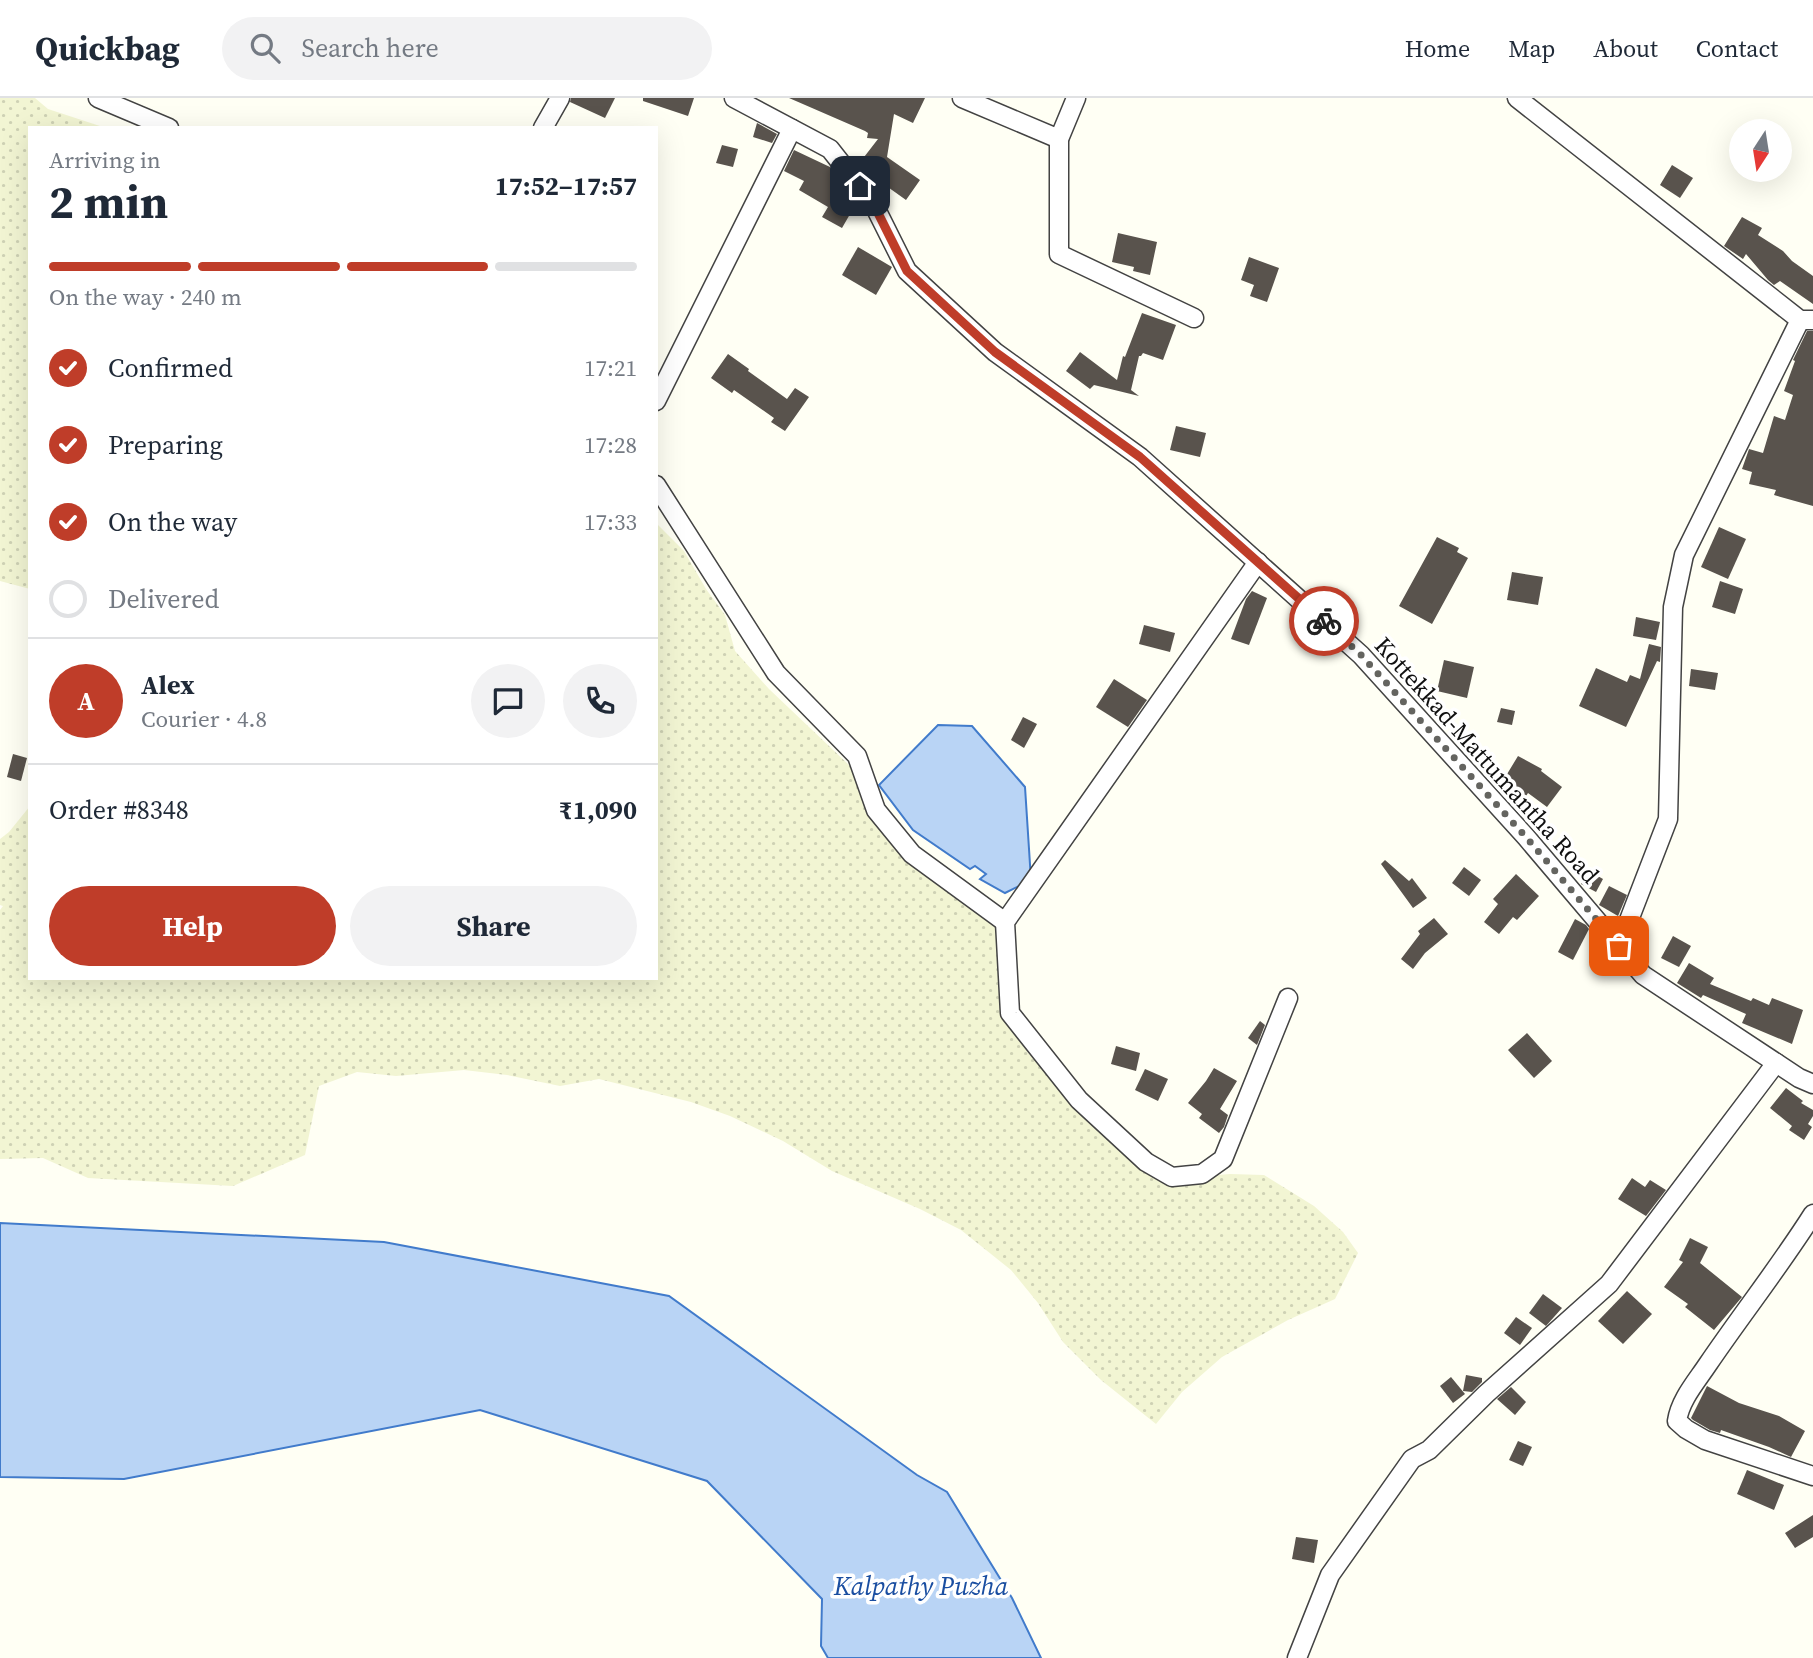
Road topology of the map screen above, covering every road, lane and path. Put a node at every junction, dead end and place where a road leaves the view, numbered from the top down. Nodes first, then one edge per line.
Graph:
1 (98, 98) edge
2 (559, 98) edge
3 (962, 98) edge
4 (1076, 98) edge
5 (1517, 98) edge
6 (745, 101) edge
7 (164, 126) edge
8 (545, 126) edge
9 (792, 129) junction
10 (1059, 139) junction
11 (1194, 318) dead end
12 (1806, 320) edge
13 (658, 397) edge
14 (658, 488) edge
15 (1258, 562) junction
16 (1005, 922) junction
17 (1619, 946) junction
18 (1288, 998) dead end
19 (1776, 1063) junction
20 (1813, 1084) edge
21 (1813, 1214) edge
22 (1813, 1476) edge
23 (1297, 1658) edge

1 - 7 street
2 - 8 street
3 - 10 street
4 - 10 street
5 - 12 street
6 - 9 street, Kottekkad-Mattumantha Road
9 - 13 street
9 - 15 street, Kottekkad-Mattumantha Road
10 - 11 street
12 - 17 street
14 - 16 street
15 - 16 street
15 - 17 street, Kottekkad-Mattumantha Road
16 - 18 street
17 - 19 street, Kottekkad-Mattumantha Road
19 - 20 street, Kottekkad-Mattumantha Road
19 - 23 street
21 - 22 street

